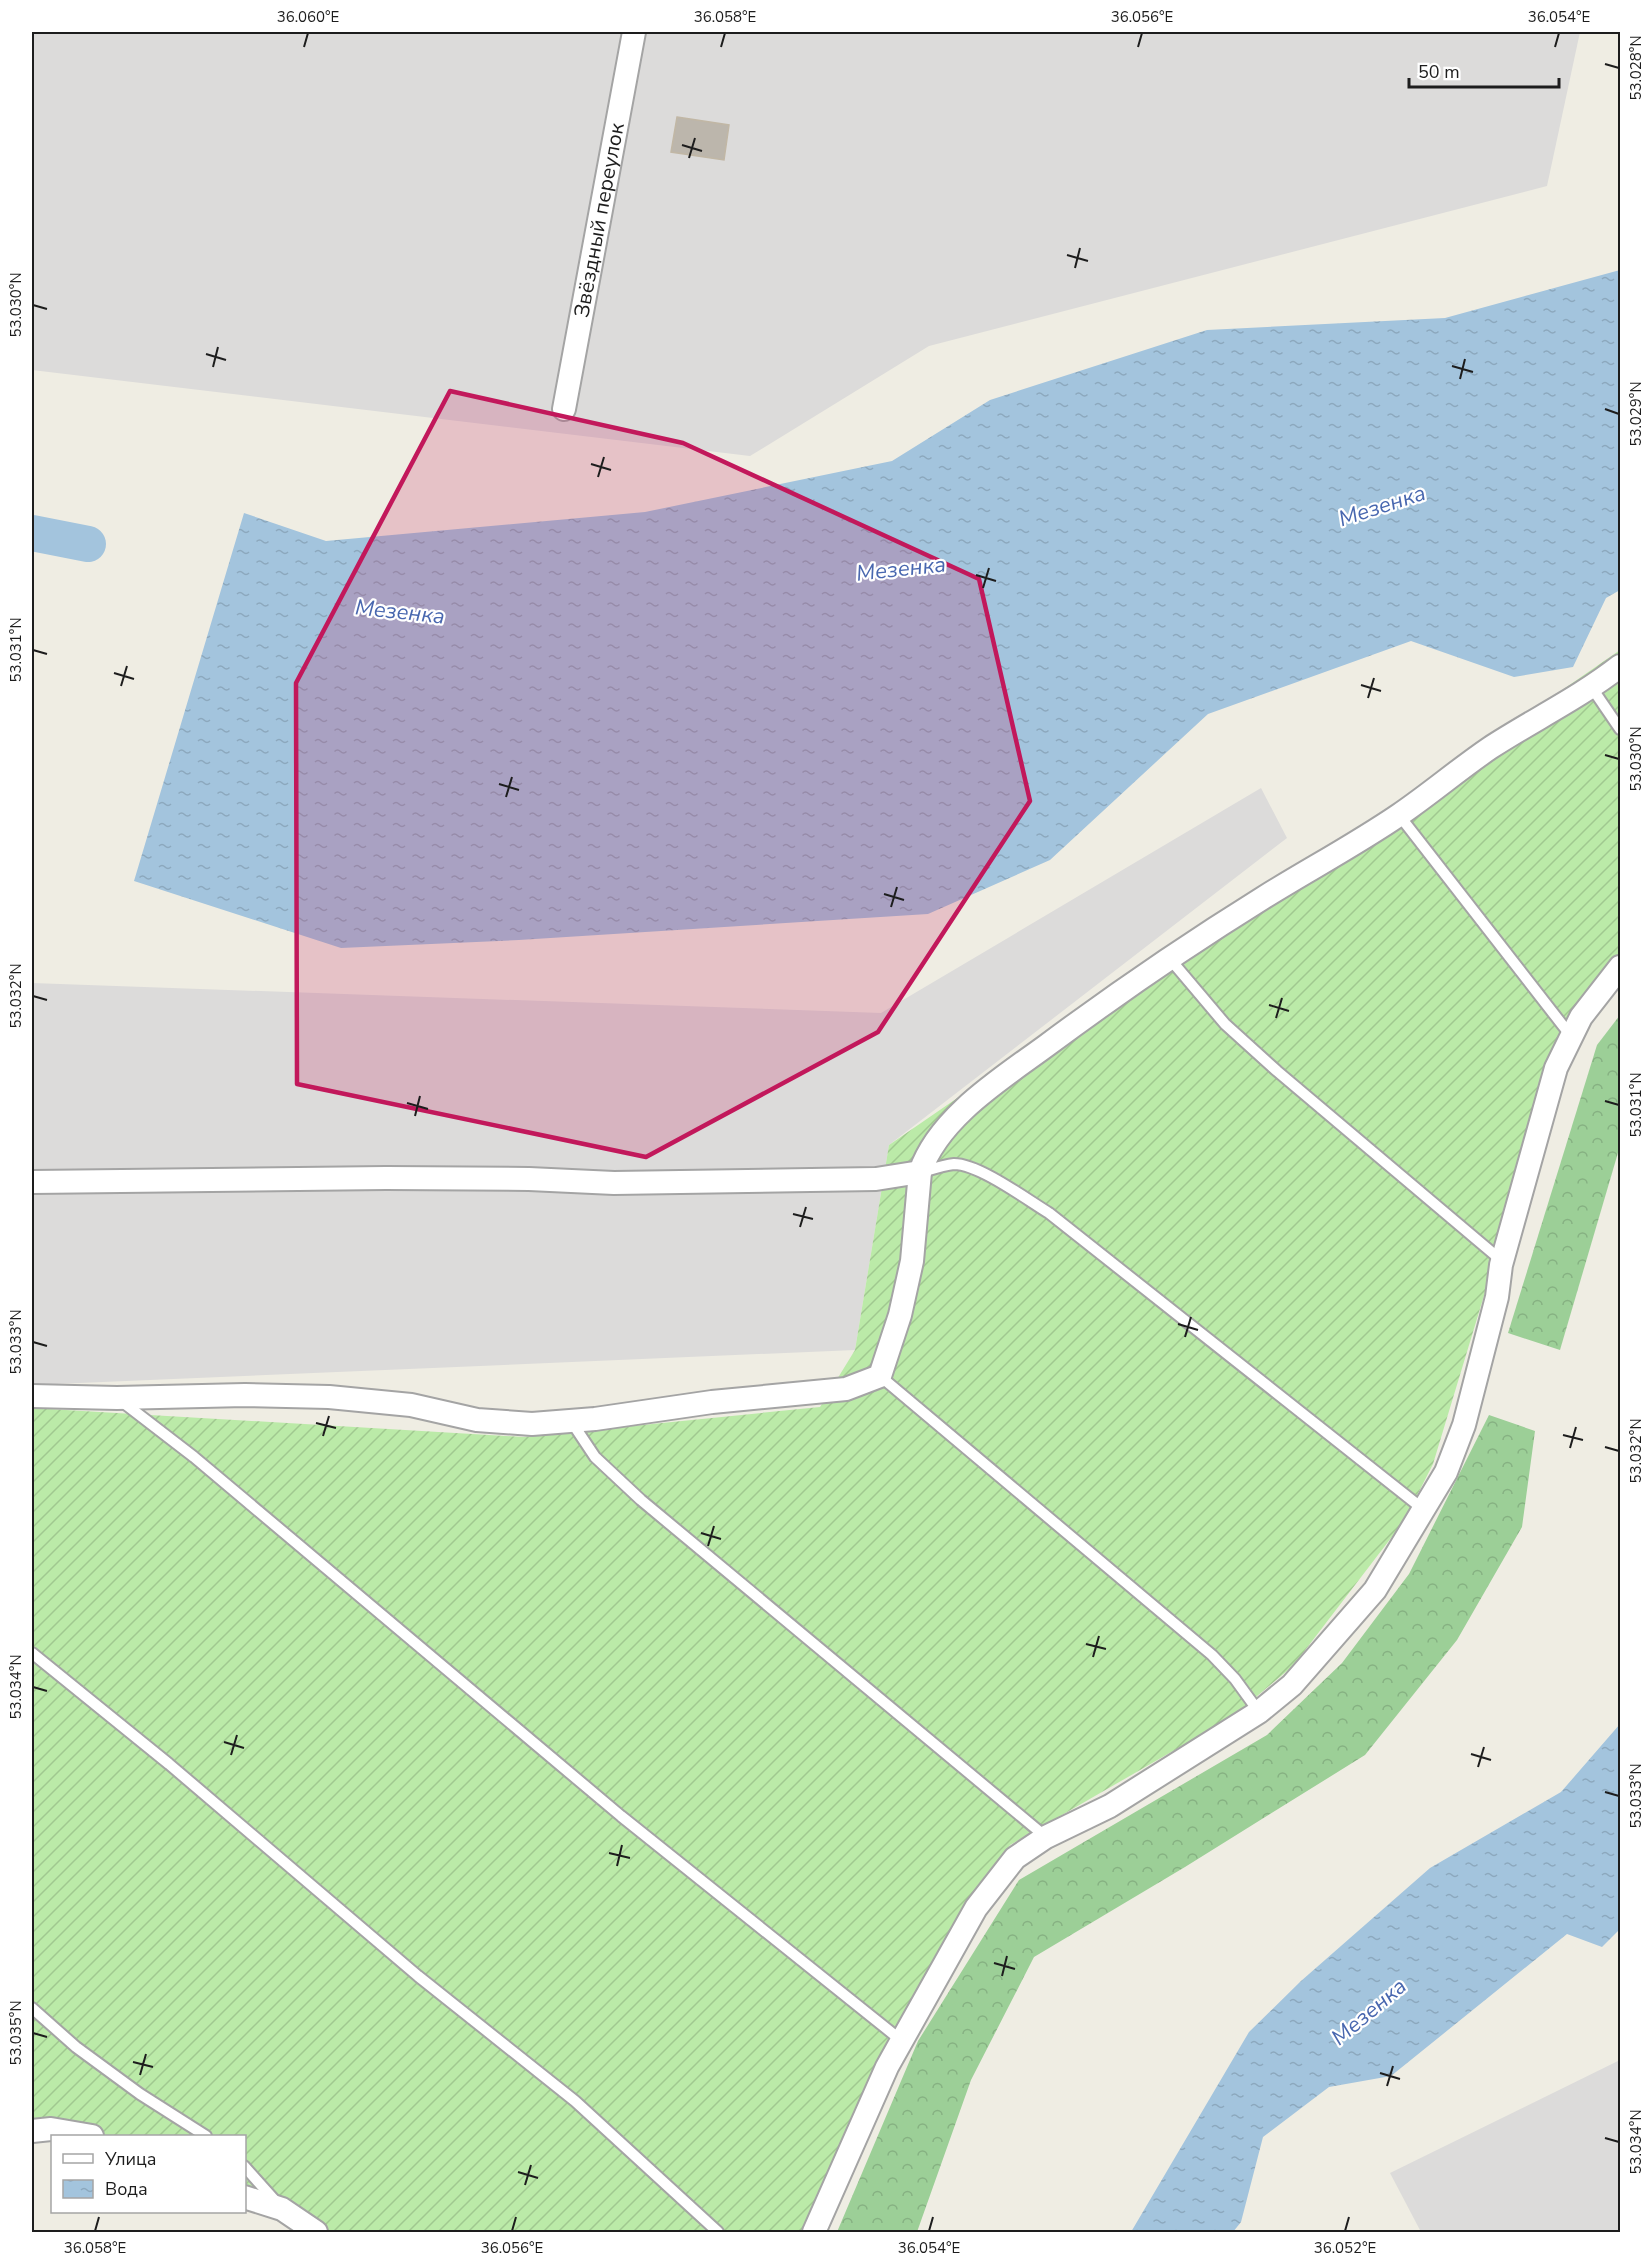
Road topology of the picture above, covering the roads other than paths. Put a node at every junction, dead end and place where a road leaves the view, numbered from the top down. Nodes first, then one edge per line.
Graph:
1 (633, 32) edge
2 (564, 410) dead end
3 (1620, 666) edge
4 (1592, 688) junction
5 (1620, 729) edge
6 (1399, 815) junction
7 (1170, 959) junction
8 (1620, 967) edge
9 (1571, 1037) junction
10 (920, 1172) junction
11 (32, 1182) edge
12 (1501, 1265) junction
13 (880, 1376) junction
14 (32, 1395) edge
15 (117, 1398) junction
16 (571, 1421) junction
17 (1423, 1509) junction
18 (32, 1653) edge
19 (1259, 1712) junction
20 (1046, 1836) junction
21 (32, 2008) edge
22 (902, 2042) junction
23 (32, 2131) edge
24 (86, 2135) edge
25 (204, 2135) edge
26 (246, 2168) edge
27 (246, 2198) edge
28 (282, 2209) junction
29 (315, 2232) edge
30 (718, 2232) edge
31 (814, 2232) edge

1 - 2 street, Звёздный переулок
3 - 4 street
4 - 5 lane
4 - 6 street
6 - 7 street
6 - 9 lane
7 - 10 street
7 - 12 lane
8 - 9 street
9 - 12 street
10 - 11 street
10 - 13 street
10 - 17 lane
12 - 17 street
13 - 16 street
13 - 19 lane
14 - 15 street
15 - 16 street
15 - 22 lane
16 - 20 lane
17 - 19 street
18 - 30 lane
19 - 20 street
20 - 22 street
21 - 25 lane
22 - 31 street
23 - 24 street
26 - 28 lane
27 - 28 street
28 - 29 street

